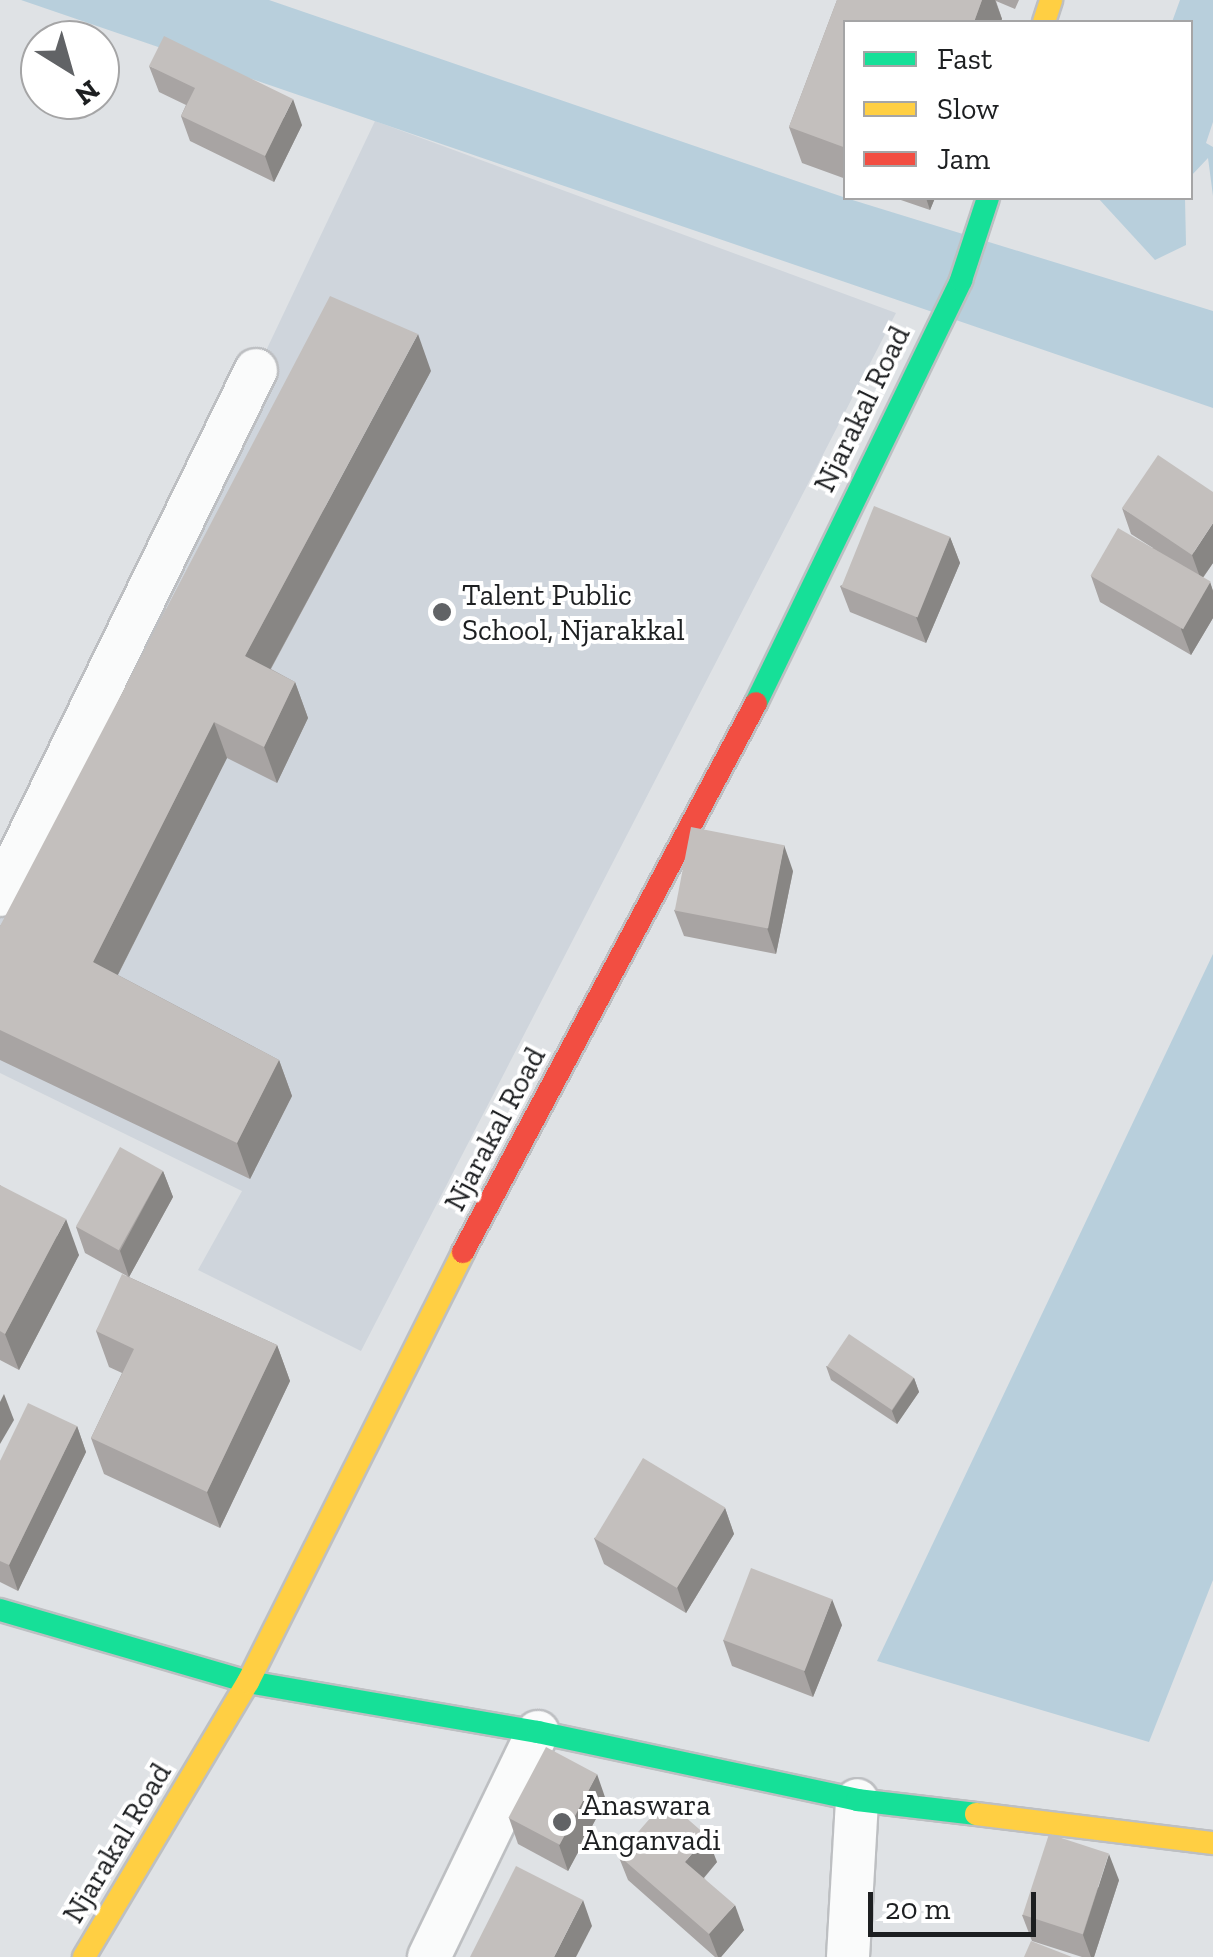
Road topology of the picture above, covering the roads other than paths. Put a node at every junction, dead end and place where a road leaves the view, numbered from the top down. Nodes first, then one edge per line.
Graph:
1 (986, 201) edge
2 (256, 370) dead end
3 (0, 895) edge
4 (0, 1610) edge
5 (248, 1682) junction
6 (538, 1732) junction
7 (857, 1800) junction
8 (1213, 1842) edge
9 (84, 1957) edge
10 (429, 1957) edge
11 (848, 1957) edge

1 - 5 main road, Njarakal Road
2 - 3 street
4 - 5 main road
5 - 6 main road
5 - 9 main road, Njarakal Road
6 - 7 main road
6 - 10 street
7 - 8 main road
7 - 11 street

